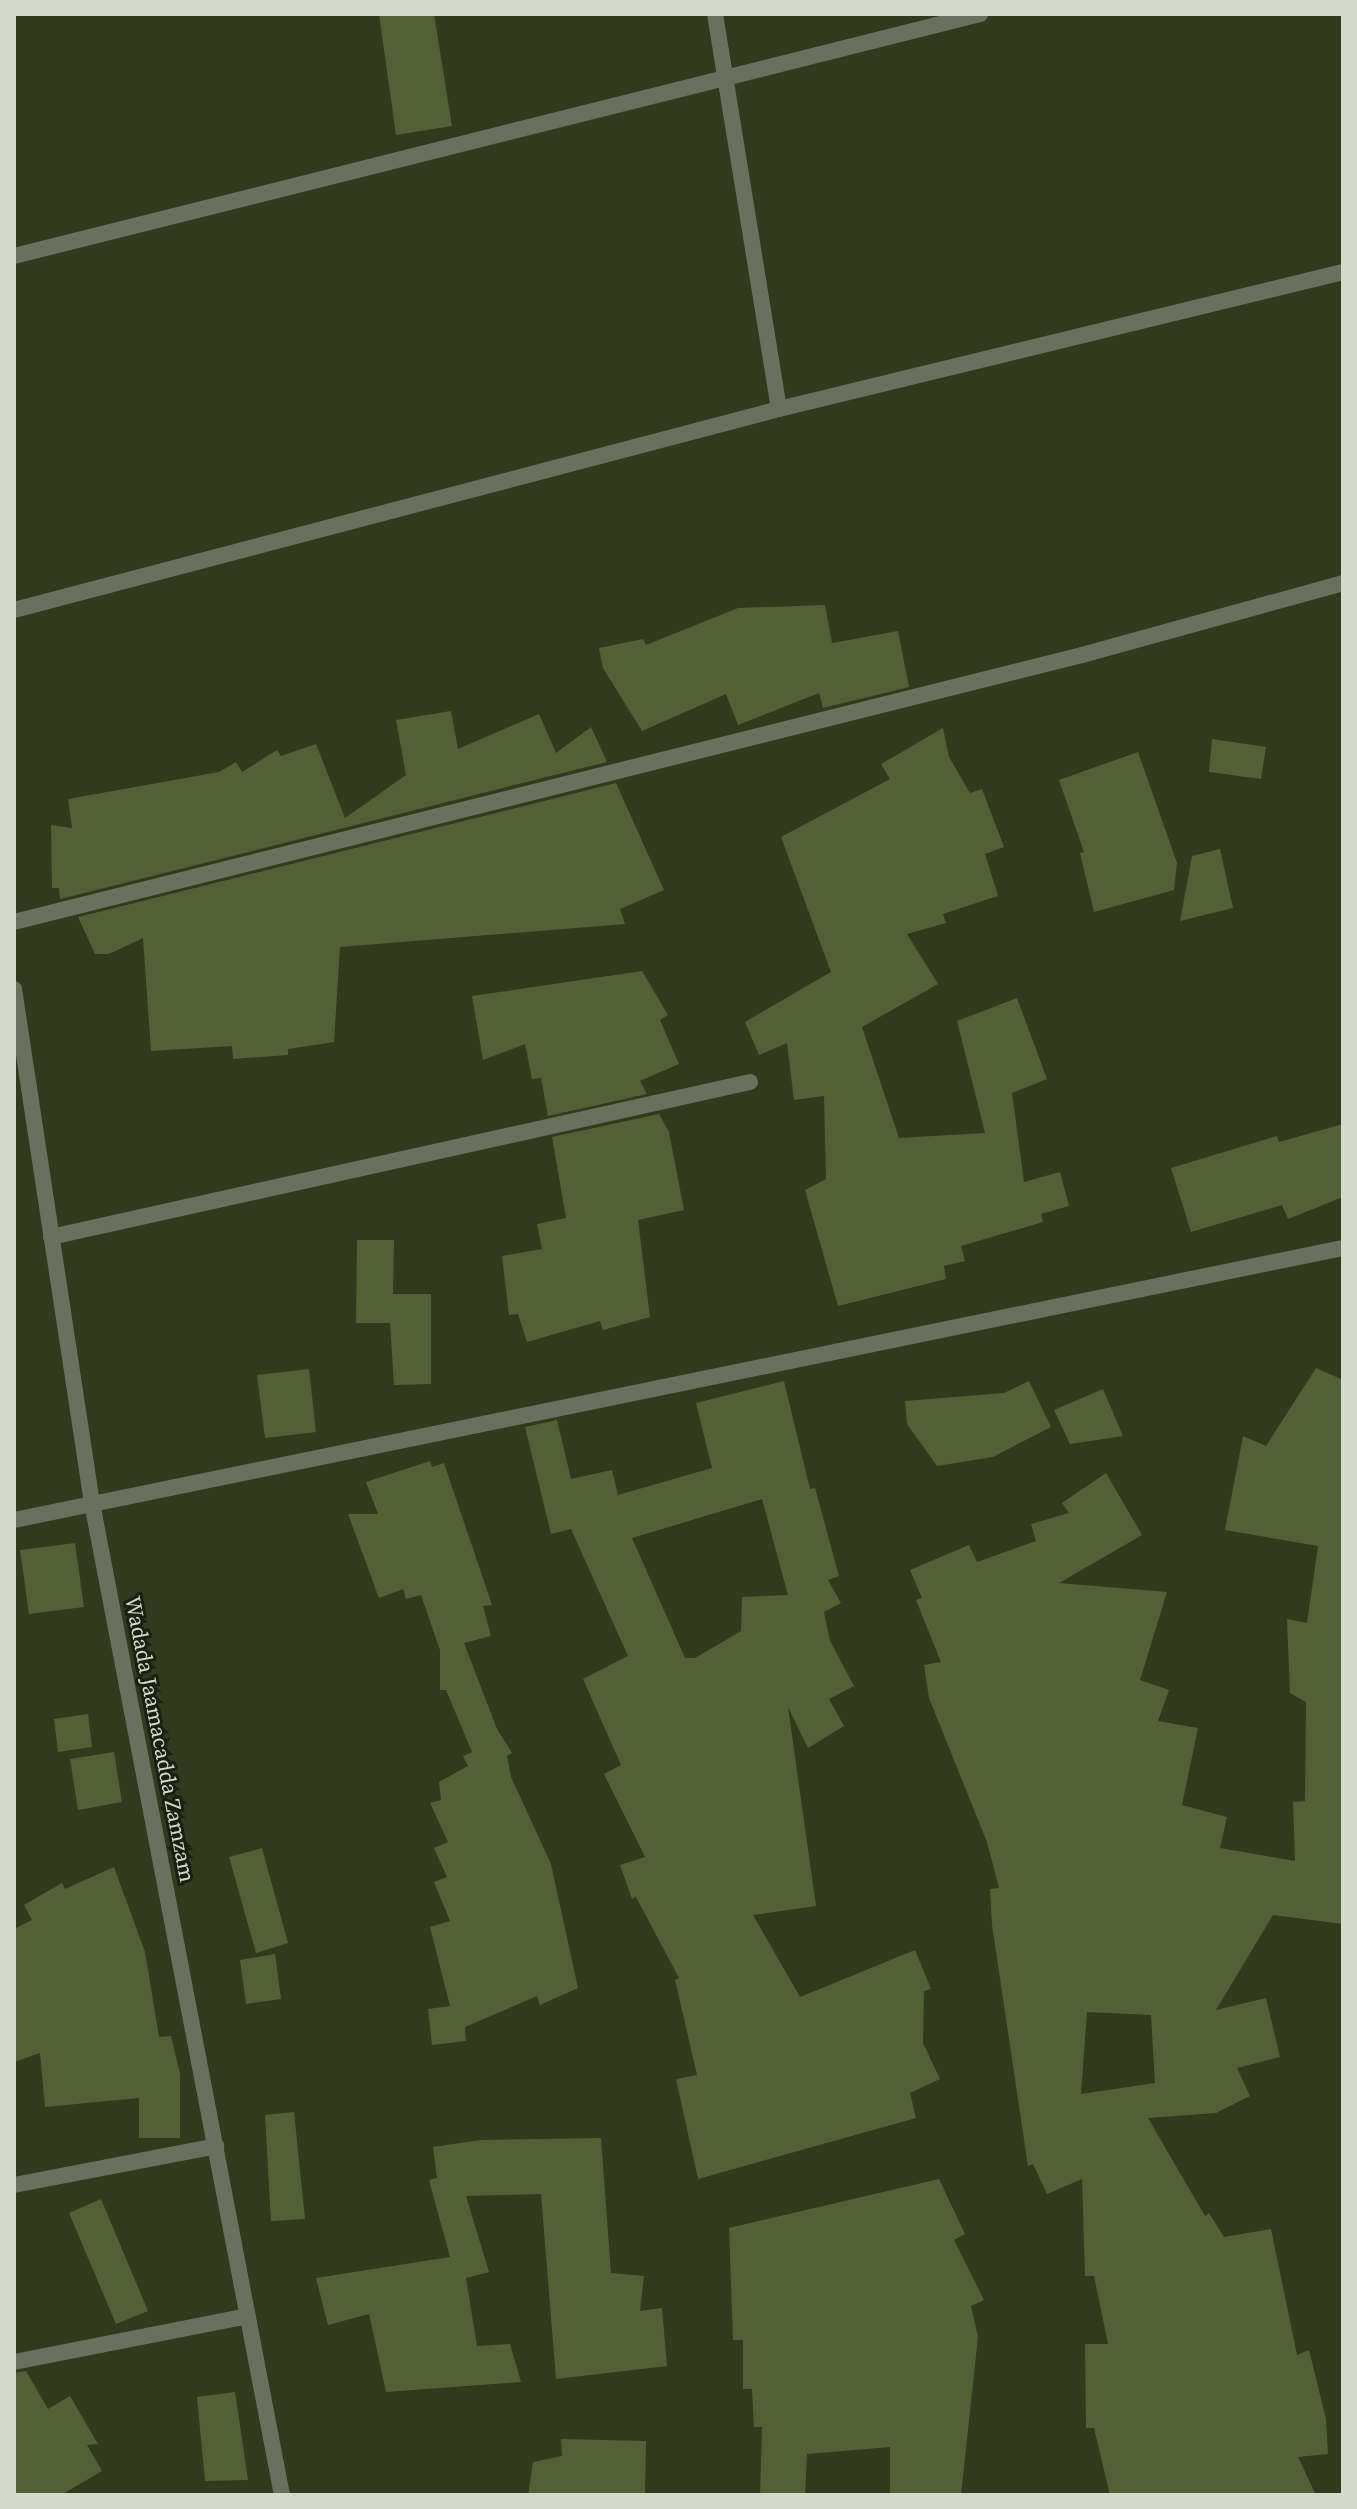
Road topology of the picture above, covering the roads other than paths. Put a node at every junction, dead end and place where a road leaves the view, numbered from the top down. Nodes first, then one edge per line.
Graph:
1 (715, 14) edge
2 (980, 14) edge
3 (729, 78) junction
4 (14, 256) edge
5 (1343, 272) edge
6 (779, 409) junction
7 (1343, 583) edge
8 (14, 610) edge
9 (14, 922) edge
10 (14, 989) edge
11 (750, 1082) dead end
12 (51, 1237) junction
13 (1343, 1248) edge
14 (92, 1503) junction
15 (14, 1520) edge
16 (216, 2146) junction
17 (14, 2185) edge
18 (248, 2316) junction
19 (14, 2362) edge
20 (282, 2495) edge

1 - 3 street
2 - 3 street
3 - 4 street
3 - 6 street
5 - 6 street
6 - 8 street
7 - 9 street
10 - 12 street, Wadada Jaamacadda Zamzam
11 - 12 street
12 - 14 street, Wadada Jaamacadda Zamzam
13 - 14 street
14 - 15 street
14 - 16 street, Wadada Jaamacadda Zamzam
16 - 17 street
16 - 18 street, Wadada Jaamacadda Zamzam
18 - 19 street
18 - 20 street, Wadada Jaamacadda Zamzam

